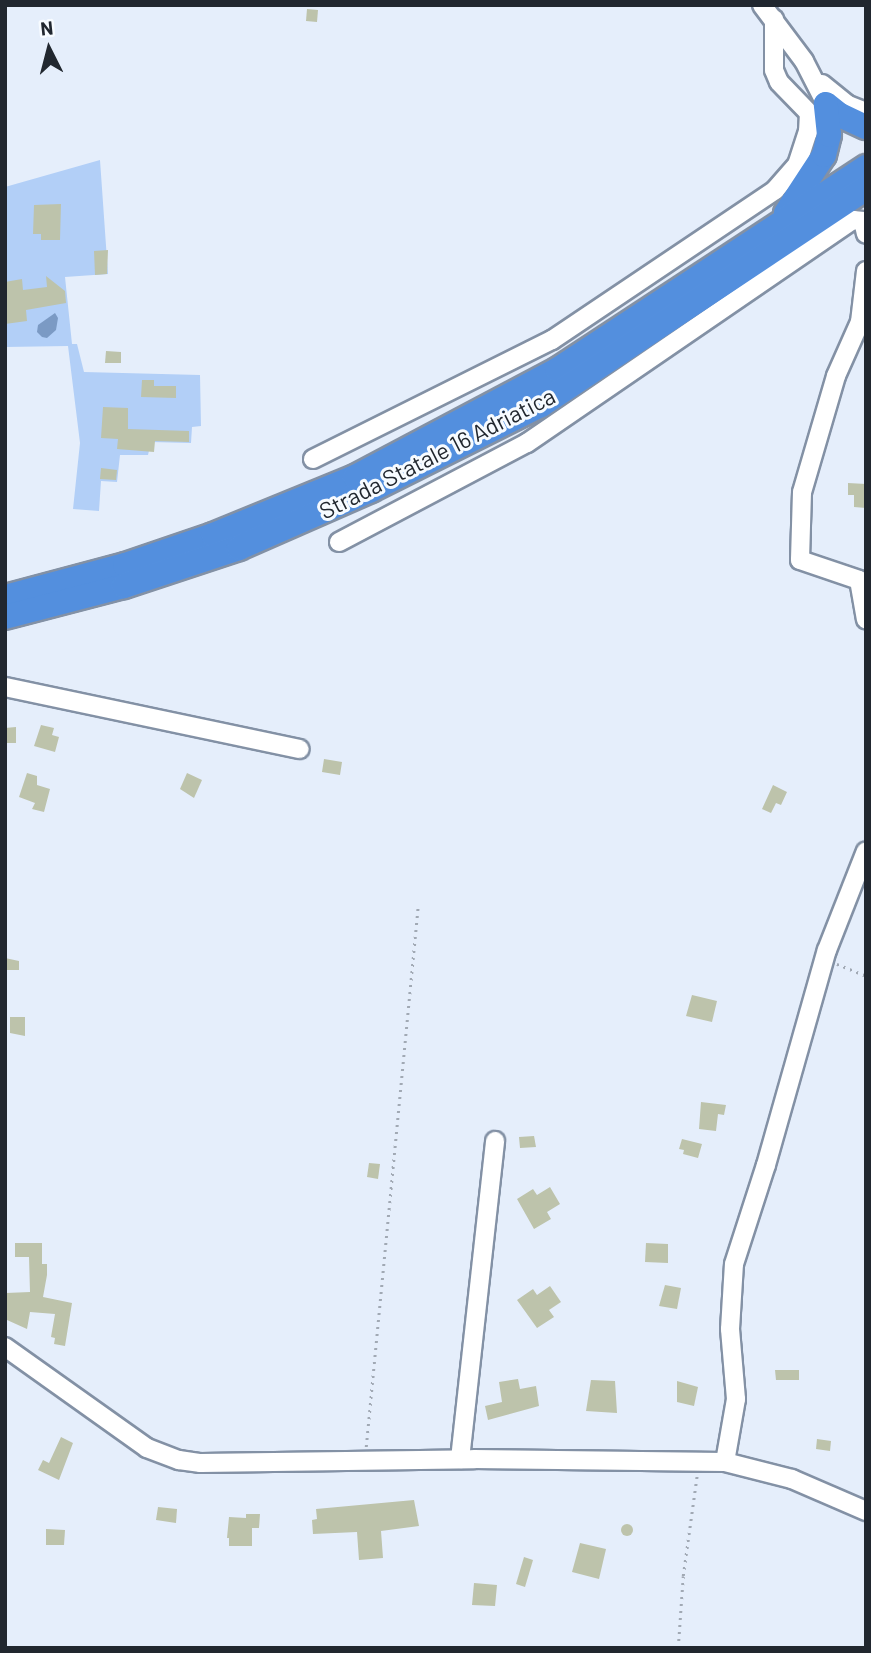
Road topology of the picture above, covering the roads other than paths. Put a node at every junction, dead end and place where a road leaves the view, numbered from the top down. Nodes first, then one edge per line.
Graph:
1 (762, 5) edge
2 (775, 19) junction
3 (811, 75) junction
4 (827, 104) junction
5 (866, 112) edge
6 (866, 127) edge
7 (866, 167) edge
8 (866, 188) edge
9 (770, 231) junction
10 (866, 234) edge
11 (866, 271) edge
12 (313, 459) dead end
13 (339, 542) dead end
14 (5, 597) edge
15 (5, 617) edge
16 (866, 619) edge
17 (5, 687) edge
18 (300, 749) dead end
19 (866, 851) edge
20 (495, 1141) dead end
21 (5, 1347) edge
22 (460, 1459) junction
23 (725, 1462) junction
24 (866, 1511) edge

1 - 2 street
2 - 3 street
2 - 12 street
3 - 4 street
3 - 5 street
4 - 6 highway
4 - 9 highway
7 - 9 highway, Strada Statale 16 Adriatica
8 - 15 highway, Strada Statale 16 Adriatica
9 - 14 highway, Strada Statale 16 Adriatica
10 - 13 street
11 - 16 street
17 - 18 street
19 - 23 street
20 - 22 street
21 - 22 street
22 - 23 street
23 - 24 street

